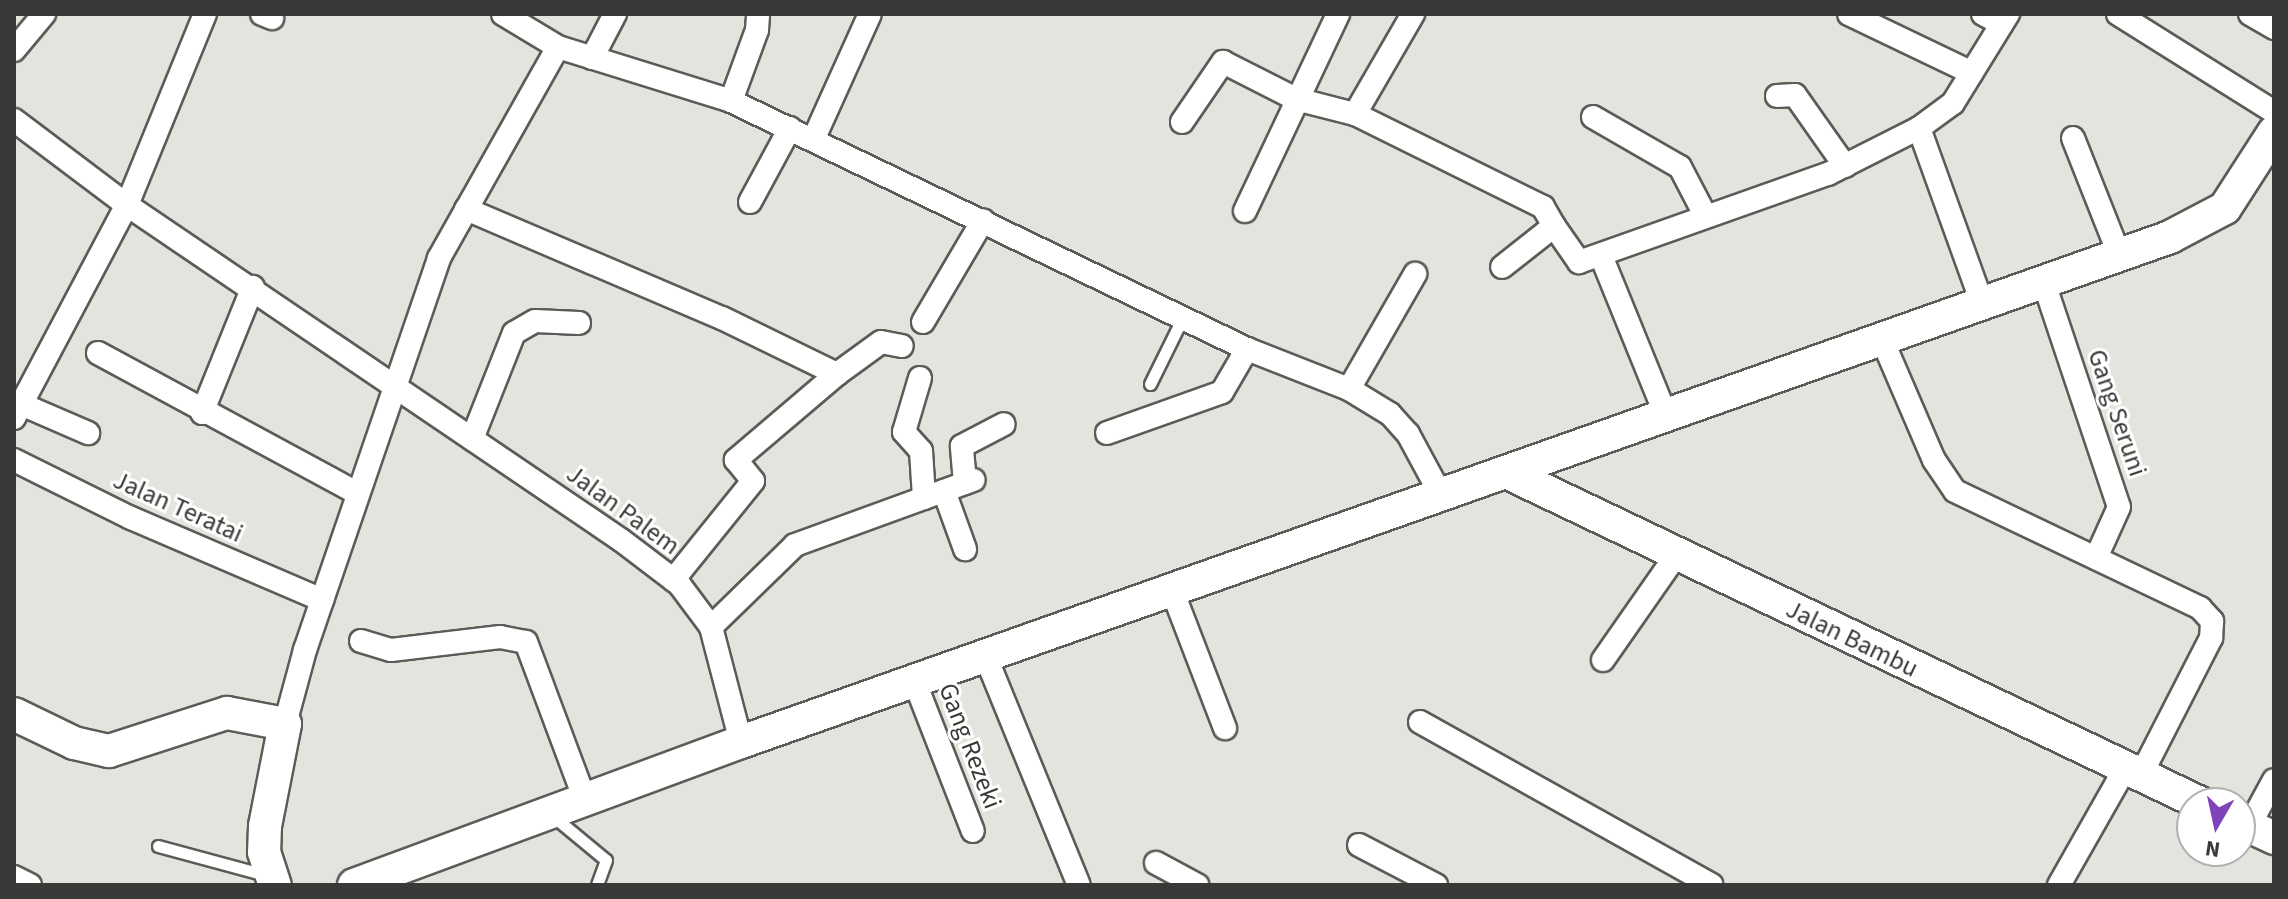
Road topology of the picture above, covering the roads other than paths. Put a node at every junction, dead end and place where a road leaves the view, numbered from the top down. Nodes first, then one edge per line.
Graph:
1 (44, 14) edge
2 (205, 14) edge
3 (503, 14) edge
4 (615, 14) edge
5 (758, 14) edge
6 (870, 14) edge
7 (1338, 14) edge
8 (1413, 14) edge
9 (1849, 14) edge
10 (2118, 14) edge
11 (2250, 14) edge
12 (1998, 17) edge
13 (2274, 28) edge
14 (558, 47) junction
15 (14, 50) edge
16 (592, 58) junction
17 (1972, 73) junction
18 (1777, 96) dead end
19 (1296, 99) junction
20 (731, 101) junction
21 (2274, 112) edge
22 (1355, 114) junction
23 (1593, 117) dead end
24 (14, 120) edge
25 (1182, 122) dead end
26 (790, 128) junction
27 (1919, 128) junction
28 (2274, 132) edge
29 (814, 138) junction
30 (2073, 138) dead end
31 (1845, 166) junction
32 (750, 202) dead end
33 (127, 205) junction
34 (466, 209) junction
35 (1245, 211) dead end
36 (1705, 215) junction
37 (983, 220) junction
38 (1554, 226) junction
39 (2119, 254) junction
40 (1602, 258) junction
41 (1502, 267) dead end
42 (1415, 274) dead end
43 (2044, 283) junction
44 (253, 287) junction
45 (1981, 300) junction
46 (1183, 317) junction
47 (923, 322) dead end
48 (579, 323) dead end
49 (1881, 337) junction
50 (902, 346) dead end
51 (1247, 349) junction
52 (98, 353) dead end
53 (837, 374) junction
54 (920, 378) dead end
55 (1150, 384) dead end
56 (392, 386) junction
57 (1349, 389) junction
58 (16, 407) edge
59 (202, 413) junction
60 (1666, 416) junction
61 (1004, 424) dead end
62 (88, 433) dead end
63 (1107, 433) dead end
64 (472, 439) junction
65 (14, 460) edge
66 (1506, 472) junction
67 (357, 493) junction
68 (934, 494) junction
69 (1441, 495) junction
70 (965, 549) dead end
71 (1677, 554) junction
72 (2096, 558) junction
73 (673, 580) junction
74 (1172, 590) junction
75 (322, 600) junction
76 (711, 627) junction
77 (361, 641) dead end
78 (985, 655) junction
79 (1603, 660) dead end
80 (914, 680) junction
81 (14, 714) edge
82 (1420, 722) dead end
83 (285, 724) junction
84 (1225, 728) dead end
85 (741, 742) junction
86 (2133, 772) junction
87 (2274, 780) edge
88 (2176, 792) edge
89 (585, 800) junction
90 (551, 814) junction
91 (2256, 824) edge
92 (973, 831) dead end
93 (1359, 845) dead end
94 (158, 846) dead end
95 (1156, 863) dead end
96 (14, 877) edge
97 (272, 881) edge
98 (30, 885) edge
99 (354, 885) edge
100 (597, 885) edge
101 (1079, 885) edge
102 (1197, 885) edge
103 (1436, 885) edge
104 (1712, 885) edge
105 (2059, 885) edge

1 - 15 street
2 - 33 street
3 - 14 street
4 - 16 street
5 - 20 street
6 - 29 street
7 - 19 street
8 - 22 street
9 - 17 street
10 - 21 street
11 - 13 street
12 - 17 street
14 - 16 street
14 - 34 street
16 - 20 street
17 - 27 street
18 - 31 street
19 - 22 street
19 - 25 street
19 - 35 street
20 - 26 street
22 - 38 street
23 - 36 street
24 - 33 street, Jalan Palem
26 - 29 street
26 - 32 street
27 - 31 street
27 - 45 street
28 - 39 main road
29 - 37 street
30 - 39 street
31 - 36 street
33 - 44 street, Jalan Palem
33 - 58 street
34 - 53 street
34 - 56 street
36 - 40 street
37 - 46 street
37 - 47 street
38 - 40 street
38 - 41 street
39 - 43 main road
40 - 60 street
42 - 57 street
43 - 45 main road
43 - 72 street, Gang Seruni
44 - 56 street, Jalan Palem
44 - 59 street
45 - 49 main road
46 - 51 street
46 - 55 lane
48 - 64 street
49 - 60 main road
49 - 72 street
50 - 53 street
51 - 57 street
51 - 63 street
52 - 59 street
53 - 73 street
54 - 68 street
56 - 64 street, Jalan Palem
56 - 67 street
57 - 69 street
58 - 62 street
59 - 67 street
60 - 66 main road
61 - 68 street
64 - 73 street, Jalan Palem
65 - 75 street, Jalan Teratai
66 - 69 main road
66 - 71 main road, Jalan Bambu
67 - 75 street
68 - 70 street
68 - 76 street
69 - 74 main road
71 - 79 street
71 - 86 main road, Jalan Bambu
72 - 86 street
73 - 76 street, Jalan Palem
74 - 78 main road
74 - 84 street
75 - 83 street
76 - 85 street, Jalan Palem
77 - 89 street
78 - 80 main road
78 - 101 street
80 - 85 main road
80 - 92 street, Gang Rezeki
81 - 83 main road
82 - 104 street
83 - 97 main road
85 - 89 main road
86 - 88 main road, Jalan Bambu
86 - 105 street
87 - 91 street
89 - 90 main road
90 - 99 main road
90 - 100 lane
93 - 103 street
94 - 97 lane
95 - 102 street
96 - 98 street

